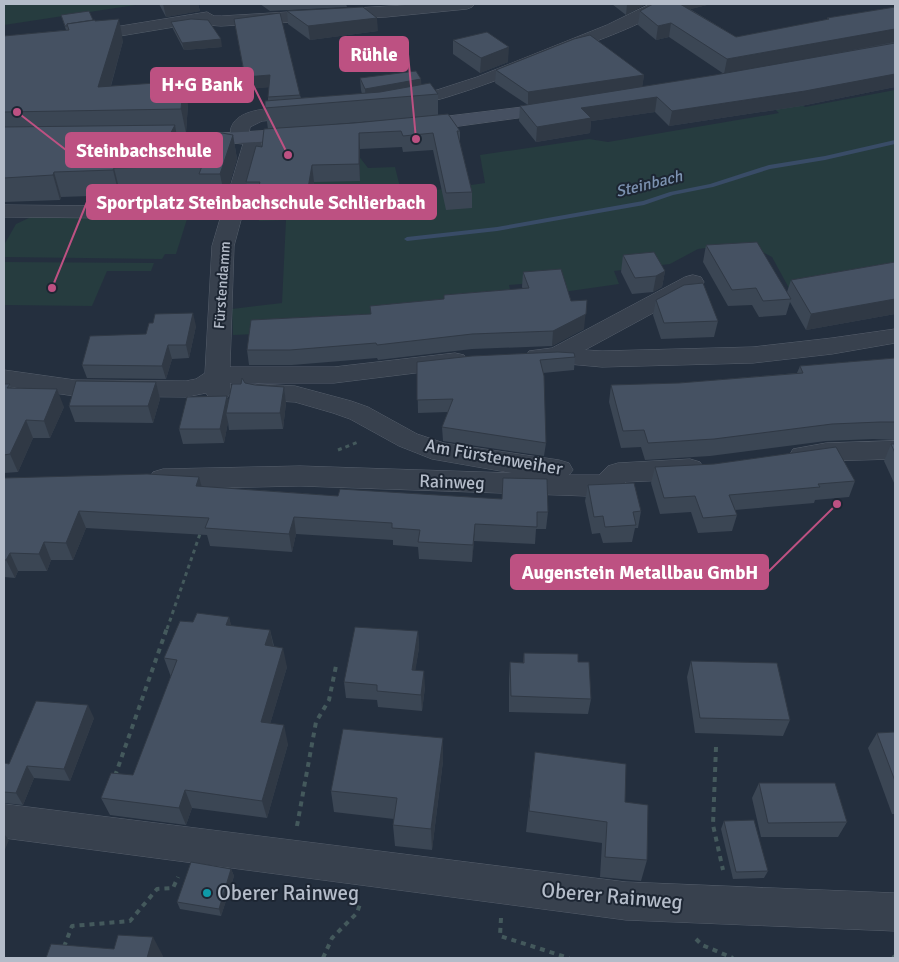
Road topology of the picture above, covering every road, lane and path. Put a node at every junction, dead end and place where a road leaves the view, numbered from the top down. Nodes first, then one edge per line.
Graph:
1 (267, 4) edge
2 (467, 4) edge
3 (660, 4) edge
4 (195, 20) junction
5 (69, 39) edge
6 (575, 106) edge
7 (381, 107) edge
8 (317, 112) edge
9 (402, 127) edge
10 (313, 134) edge
11 (247, 139) junction
12 (122, 143) edge
13 (4, 211) edge
14 (233, 213) junction
15 (693, 282) edge
16 (895, 336) edge
17 (557, 355) junction
18 (519, 357) edge
19 (481, 358) edge
20 (217, 376) junction
21 (4, 378) edge
22 (895, 450) edge
23 (778, 459) edge
24 (710, 468) edge
25 (618, 473) junction
26 (140, 479) edge
27 (204, 524) edge
28 (336, 666) dead end
29 (716, 747) dead end
30 (115, 778) edge
31 (4, 820) edge
32 (296, 829) dead end
33 (173, 843) junction
34 (723, 873) dead end
35 (364, 894) dead end
36 (895, 912) edge
37 (492, 914) dead end
38 (62, 950) edge
39 (323, 958) edge
40 (569, 958) edge

1 - 4 street
2 - 4 street
3 - 7 street
4 - 5 street
6 - 9 main road
8 - 11 street, Fürstendamm
10 - 11 main road
11 - 12 main road
11 - 14 street, Fürstendamm
13 - 14 street
14 - 20 street, Fürstendamm
15 - 17 street
16 - 17 street
17 - 18 street
19 - 20 street
20 - 21 street
20 - 25 street, Am Fürstenweiher
22 - 23 street
24 - 25 street, Rainweg
25 - 26 street, Rainweg
27 - 30 path
28 - 32 path
29 - 34 path
31 - 33 street, Oberer Rainweg
33 - 36 street, Oberer Rainweg
33 - 38 path
35 - 39 path
37 - 40 path

